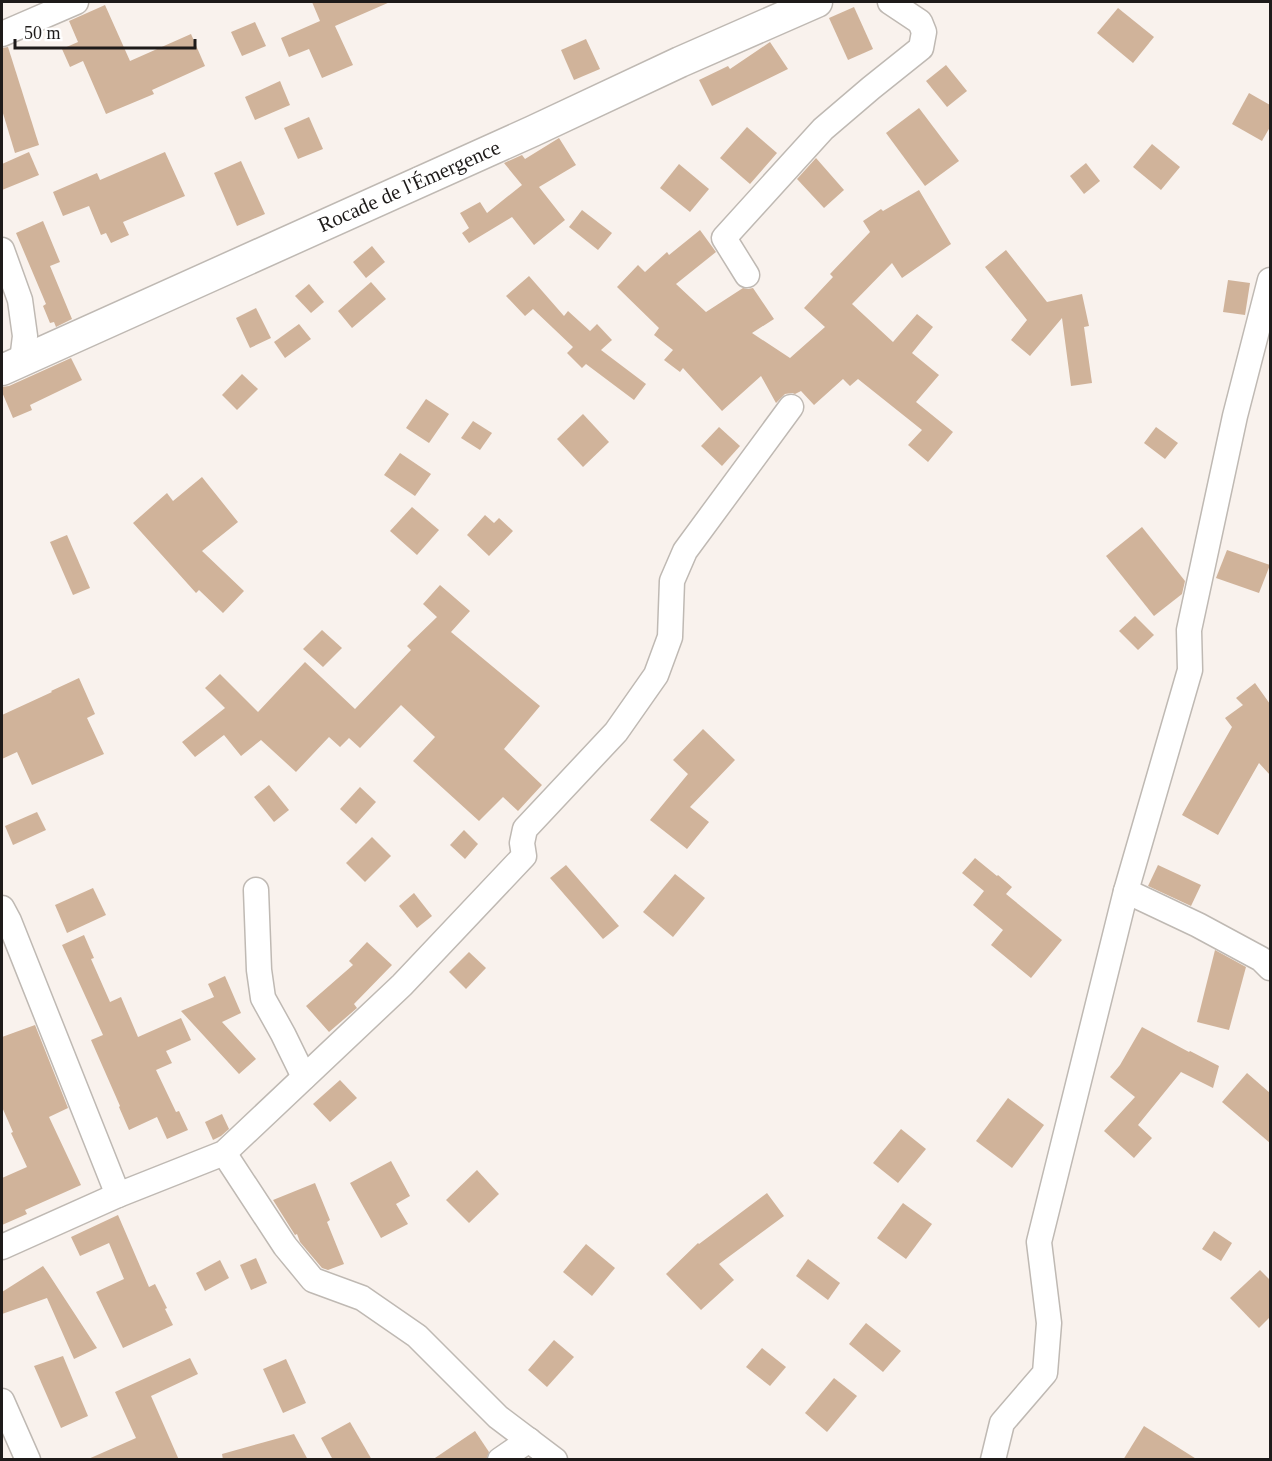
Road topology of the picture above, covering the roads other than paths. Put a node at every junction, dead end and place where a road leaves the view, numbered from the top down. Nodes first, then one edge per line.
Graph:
1 (76, 2) edge
2 (817, 2) edge
3 (890, 2) edge
4 (2, 34) edge
5 (2, 250) edge
6 (747, 275) dead end
7 (1270, 280) edge
8 (12, 366) edge
9 (791, 407) dead end
10 (256, 890) dead end
11 (1126, 891) junction
12 (2, 908) edge
13 (1270, 968) edge
14 (304, 1077) junction
15 (224, 1154) junction
16 (118, 1195) junction
17 (2, 1247) edge
18 (2, 1401) edge
19 (529, 1440) junction
20 (28, 1460) edge
21 (500, 1460) edge
22 (555, 1460) edge
23 (993, 1460) edge

1 - 4 street
2 - 8 street, Rocade de l'Émergence
3 - 6 street
5 - 8 street
7 - 11 street
9 - 14 street
10 - 14 street
11 - 13 street
11 - 23 street
12 - 16 street
14 - 15 street
15 - 16 street
15 - 19 street
16 - 17 street
18 - 20 street
19 - 21 street
19 - 22 street

